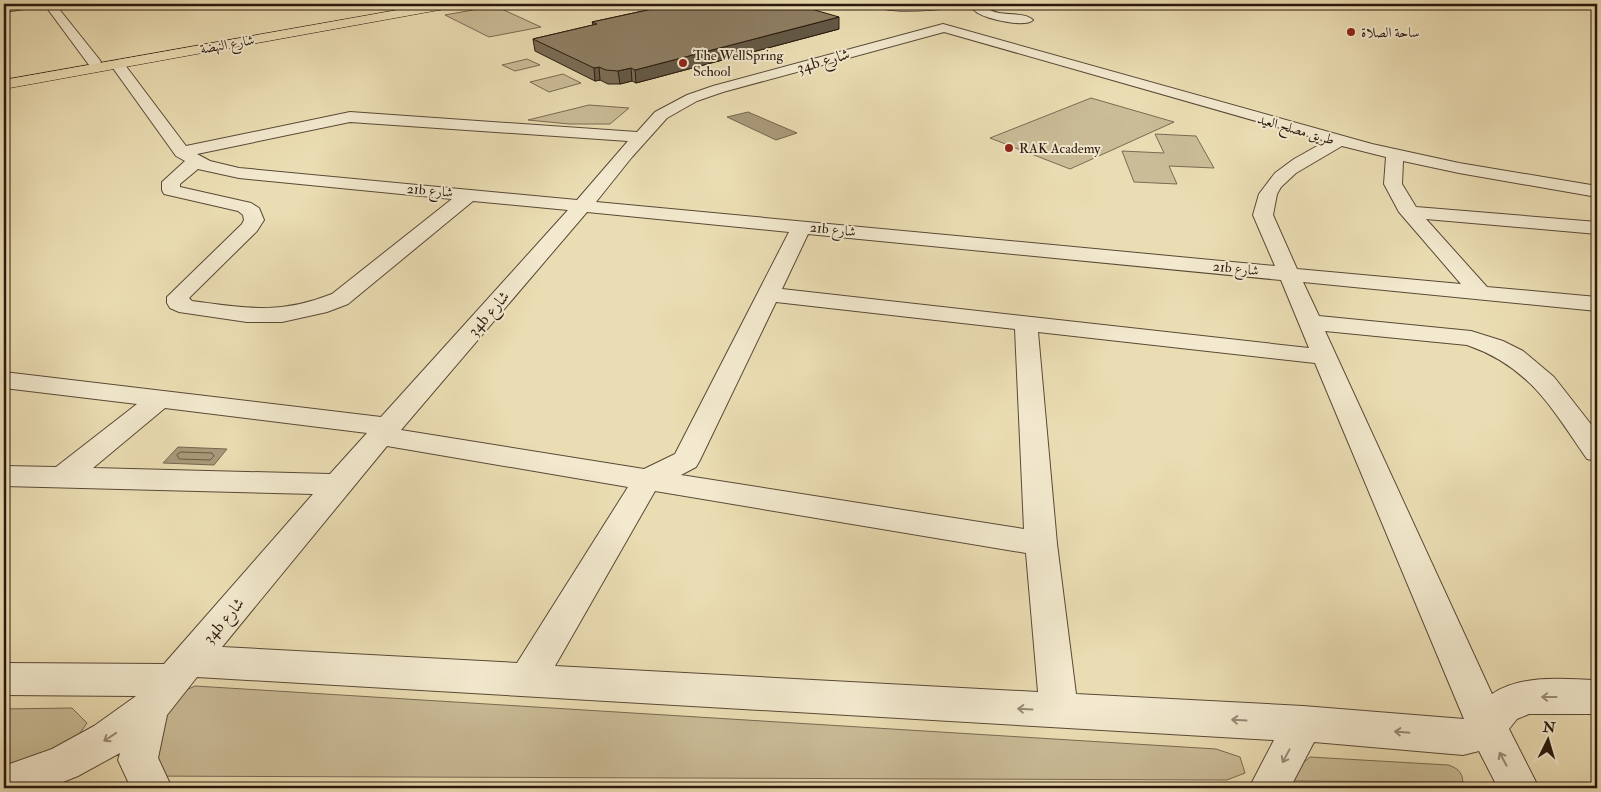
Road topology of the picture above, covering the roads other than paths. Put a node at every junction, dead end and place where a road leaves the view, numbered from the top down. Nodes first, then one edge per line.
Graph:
1 (38, 4) edge
2 (49, 4) edge
3 (415, 4) edge
4 (450, 4) edge
5 (878, 4) edge
6 (4, 9) edge
7 (969, 12) edge
8 (939, 14) junction
9 (328, 21) junction
10 (923, 21) junction
11 (945, 28) junction
12 (896, 29) junction
13 (283, 34) junction
14 (1006, 44) junction
15 (94, 62) junction
16 (117, 64) junction
17 (4, 78) edge
18 (4, 85) edge
19 (641, 137) junction
20 (1338, 141) junction
21 (1395, 155) junction
22 (189, 157) junction
23 (1597, 191) edge
24 (470, 194) junction
25 (584, 204) junction
26 (1409, 212) junction
27 (802, 226) junction
28 (1597, 228) edge
29 (1289, 274) junction
30 (1480, 292) junction
31 (769, 294) junction
32 (1597, 304) edge
33 (1310, 322) junction
34 (1026, 323) junction
35 (1325, 357) junction
36 (4, 380) edge
37 (160, 399) junction
38 (384, 432) junction
39 (1597, 452) edge
40 (4, 476) edge
41 (63, 477) junction
42 (647, 480) junction
43 (338, 484) junction
44 (1041, 544) junction
45 (4, 679) edge
46 (526, 681) junction
47 (170, 683) junction
48 (1597, 697) edge
49 (1059, 710) junction
50 (1302, 724) junction
51 (1488, 729) junction
52 (4, 786) edge
53 (152, 788) edge
54 (1269, 788) edge
55 (1519, 788) edge

1 - 6 street
2 - 15 street
3 - 9 main road, شارع النهضة
4 - 13 main road, شارع النهضة
5 - 7 street
5 - 8 street
5 - 10 street, طريق مصلح العيد
5 - 12 street
7 - 8 street
7 - 11 street, 34b شارع
7 - 14 street, طريق مصلح العيد
7 - 14 street
8 - 10 street, 34b شارع
9 - 13 main road
9 - 15 main road, شارع النهضة
10 - 11 street, طريق مصلح العيد
10 - 12 street, 34b شارع
11 - 12 street, 34b شارع
11 - 14 street, طريق مصلح العيد
12 - 19 street, 34b شارع
13 - 16 main road, شارع النهضة
14 - 20 street, طريق مصلح العيد
15 - 17 main road, شارع النهضة
16 - 18 main road, شارع النهضة
16 - 22 street
19 - 22 street
19 - 25 street, 34b شارع
20 - 21 street, طريق مصلح العيد
20 - 29 street
21 - 23 street, طريق مصلح العيد
21 - 26 street
22 - 24 street, 21b شارع
22 - 24 street
24 - 25 street, 21b شارع
25 - 27 street, 21b شارع
25 - 38 street, 34b شارع
26 - 28 street
26 - 30 street
27 - 29 street, 21b شارع
27 - 31 street
29 - 30 street, 21b شارع
29 - 33 street
30 - 32 street, 21b شارع
31 - 34 street
31 - 42 street
33 - 35 street
33 - 39 street
34 - 35 street
34 - 44 street
35 - 51 street
36 - 37 street
37 - 38 street
37 - 41 street
38 - 42 street
38 - 43 street, 34b شارع
40 - 41 street
41 - 43 street
42 - 44 street
42 - 46 street
43 - 47 street, 34b شارع
44 - 49 street
45 - 47 street
46 - 47 street
49 -> 46 street
47 -> 52 street, 34b شارع
47 - 53 street, 34b شارع
48 -> 51 street
50 -> 49 street
51 -> 50 street
50 -> 54 street
55 -> 51 street

